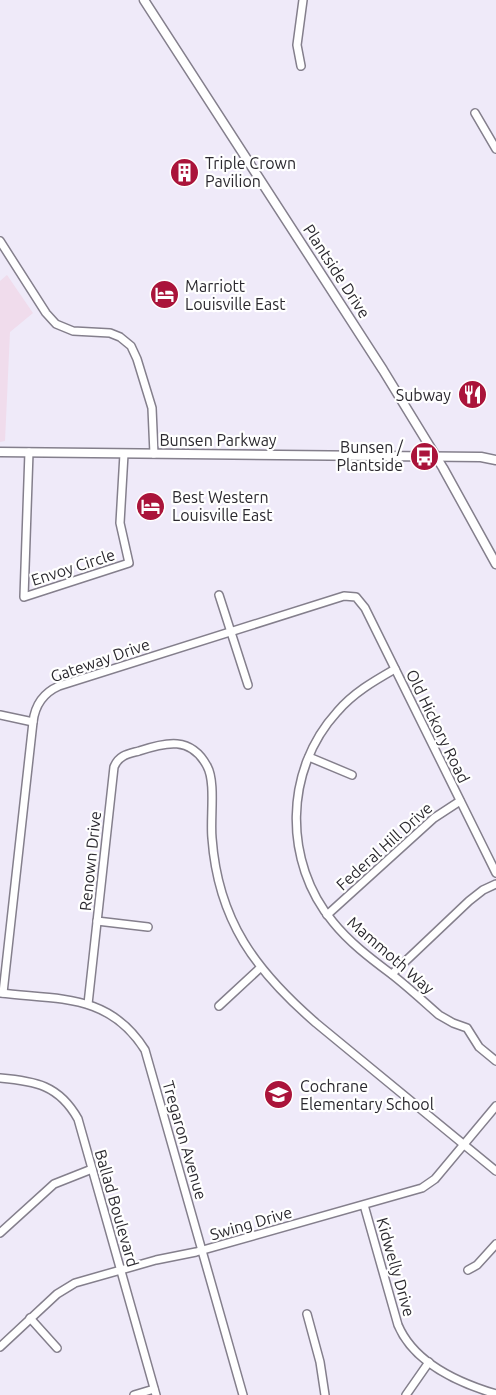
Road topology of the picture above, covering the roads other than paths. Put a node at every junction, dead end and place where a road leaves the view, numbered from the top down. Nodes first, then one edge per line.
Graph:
1 (144, 0) edge
2 (303, 0) edge
3 (301, 66) dead end
4 (475, 113) dead end
5 (496, 149) edge
6 (0, 241) edge
7 (0, 452) edge
8 (29, 452) junction
9 (123, 454) junction
10 (154, 454) junction
11 (436, 457) junction
12 (496, 460) edge
13 (496, 564) edge
14 (219, 595) dead end
15 (352, 596) joint
16 (231, 632) junction
17 (395, 669) junction
18 (248, 685) dead end
19 (0, 715) edge
20 (33, 722) junction
21 (309, 757) junction
22 (352, 775) dead end
23 (460, 801) junction
24 (496, 873) edge
25 (496, 884) edge
26 (327, 915) junction
27 (97, 921) junction
28 (148, 927) dead end
29 (260, 968) junction
30 (392, 974) junction
31 (2, 993) edge
32 (88, 1004) junction
33 (219, 1006) dead end
34 (496, 1061) edge
35 (0, 1078) edge
36 (496, 1106) edge
37 (464, 1145) junction
38 (92, 1169) junction
39 (496, 1172) edge
40 (364, 1205) junction
41 (0, 1233) edge
42 (496, 1244) edge
43 (202, 1250) junction
44 (121, 1270) junction
45 (468, 1270) dead end
46 (307, 1314) dead end
47 (30, 1318) junction
48 (0, 1347) edge
49 (57, 1348) dead end
50 (429, 1362) junction
51 (155, 1392) edge
52 (134, 1395) edge
53 (243, 1395) edge
54 (325, 1395) edge
55 (406, 1395) edge
56 (496, 1395) edge

1 - 11 street, Plantside Drive
2 - 3 street
4 - 5 street
6 - 10 street
7 - 8 street, Bunsen Parkway
8 - 9 street, Bunsen Parkway
8 - 9 street, Envoy Circle
9 - 10 street, Bunsen Parkway
10 - 11 street, Bunsen Parkway
11 - 12 street, Bunsen Parkway
11 - 13 street, Plantside Drive
14 - 16 street
15 - 16 street, Gateway Drive
15 - 17 street, Old Hickory Road
16 - 18 street
16 - 20 street, Gateway Drive
17 - 21 street, Mammoth Way
17 - 23 street, Old Hickory Road
19 - 20 street
20 - 31 street, Gateway Drive
21 - 22 street
21 - 26 street, Mammoth Way
23 - 24 street, Old Hickory Road
23 - 26 street, Federal Hill Drive
25 - 30 street
26 - 30 street, Mammoth Way
27 - 28 street
27 - 29 street, Renown Drive
27 - 32 street, Renown Drive
29 - 33 street
29 - 37 street, Renown Drive
30 - 34 street, Mammoth Way
31 - 32 street, Tregaron Avenue
32 - 43 street, Tregaron Avenue
35 - 38 street, Ballad Boulevard
36 - 37 street, Swing Drive
37 - 39 street, Renown Drive
37 - 40 street, Swing Drive
38 - 41 street
38 - 44 street, Ballad Boulevard
40 - 43 street, Swing Drive
40 - 50 street, Kidwelly Drive
42 - 45 street
43 - 44 street, Swing Drive
43 - 53 street, Tregaron Avenue
44 - 47 street, Swing Drive
44 - 51 street, Ballad Boulevard
46 - 54 street
47 - 48 street, Swing Drive
47 - 49 street
50 - 55 street
50 - 56 street, Kidwelly Drive
51 - 52 street

